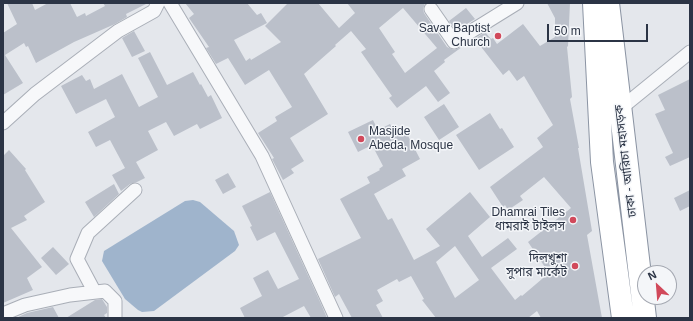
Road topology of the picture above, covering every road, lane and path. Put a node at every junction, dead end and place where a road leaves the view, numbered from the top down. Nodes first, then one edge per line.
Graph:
1 (168, 3) edge
2 (517, 3) edge
3 (594, 3) edge
4 (608, 3) edge
5 (431, 9) dead end
6 (690, 52) edge
7 (620, 109) junction
8 (3, 124) edge
9 (135, 190) dead end
10 (94, 291) junction
11 (3, 314) edge
12 (115, 318) edge
13 (336, 318) edge
14 (623, 318) edge
15 (645, 318) edge

1 - 8 street
1 - 13 street
2 - 5 street
3 - 14 highway, ঢাকা - আরিচা মহাসড়ক
4 - 7 highway, ঢাকা - আরিচা মহাসড়ক
6 - 7 street
7 - 15 highway, ঢাকা - আরিচা মহাসড়ক
9 - 10 street
10 - 11 street
10 - 12 street

